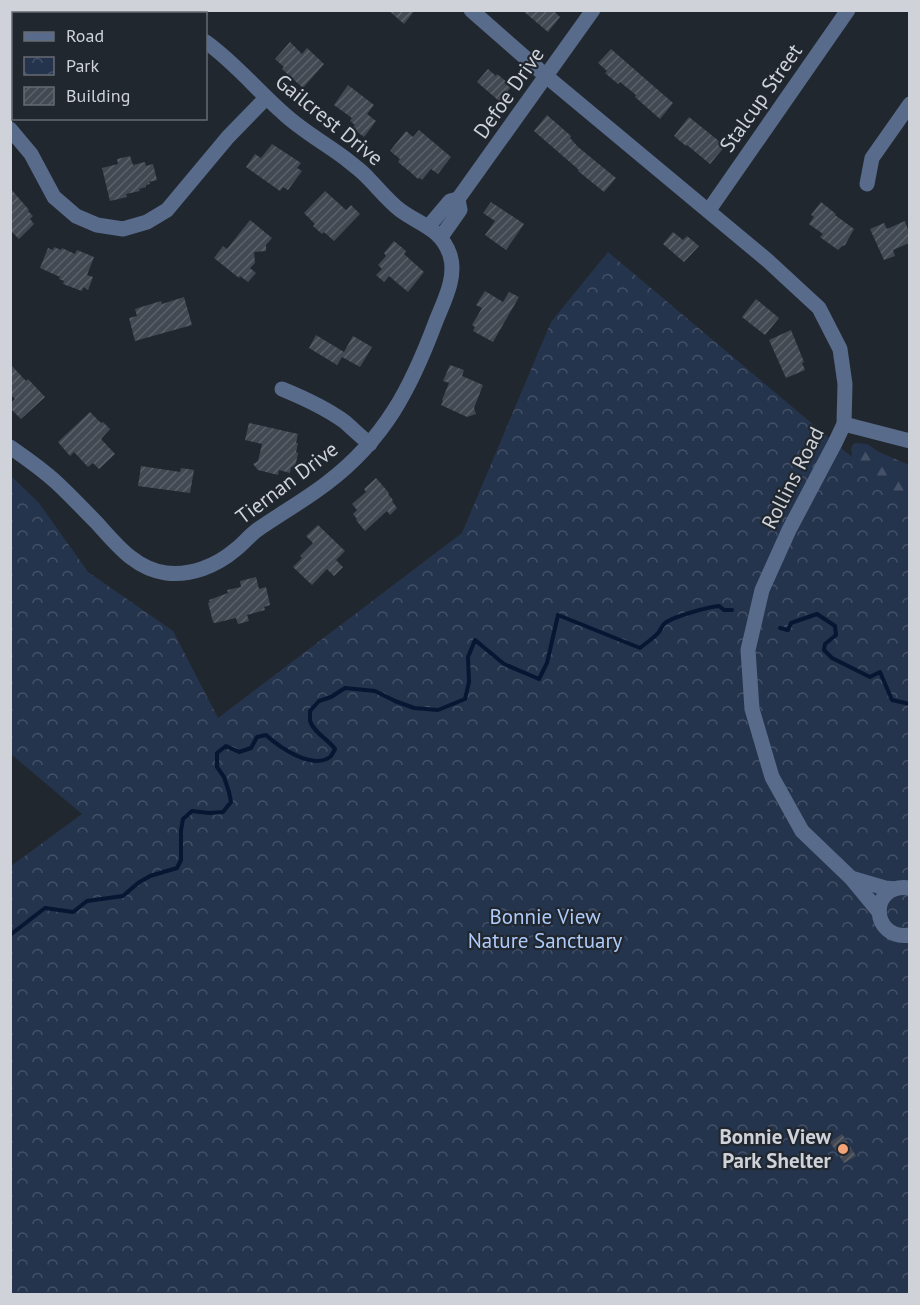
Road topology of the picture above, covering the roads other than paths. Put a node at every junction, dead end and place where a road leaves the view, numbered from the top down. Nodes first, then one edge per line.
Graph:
1 (471, 10) edge
2 (593, 10) edge
3 (848, 10) edge
4 (207, 43) edge
5 (546, 76) junction
6 (266, 98) junction
7 (909, 104) edge
8 (10, 129) edge
9 (867, 184) dead end
10 (458, 200) junction
11 (709, 210) junction
12 (428, 227) junction
13 (441, 237) junction
14 (282, 389) dead end
15 (844, 424) junction
16 (909, 441) edge
17 (370, 444) junction
18 (10, 447) edge
19 (851, 878) junction
20 (902, 888) edge
21 (879, 912) junction
22 (909, 934) edge

1 - 5 street, Rollins Road
2 - 5 street, Defoe Drive
3 - 11 street, Stalcup Street
4 - 6 street, Gailcrest Drive
5 - 10 street, Defoe Drive
5 - 11 street, Rollins Road
6 - 8 street
6 - 12 street, Gailcrest Drive
7 - 9 street
10 - 12 street, Defoe Drive
10 - 13 street, Defoe Drive
11 - 15 street, Rollins Road
12 - 13 street
13 - 17 street, Tiernan Drive
14 - 17 street
15 - 16 street
15 - 19 street, Rollins Road
17 - 18 street, Tiernan Drive
19 - 20 street, Rollins Road
19 - 21 street, Rollins Road
20 - 21 street, Rollins Road
21 - 22 street, Rollins Road

